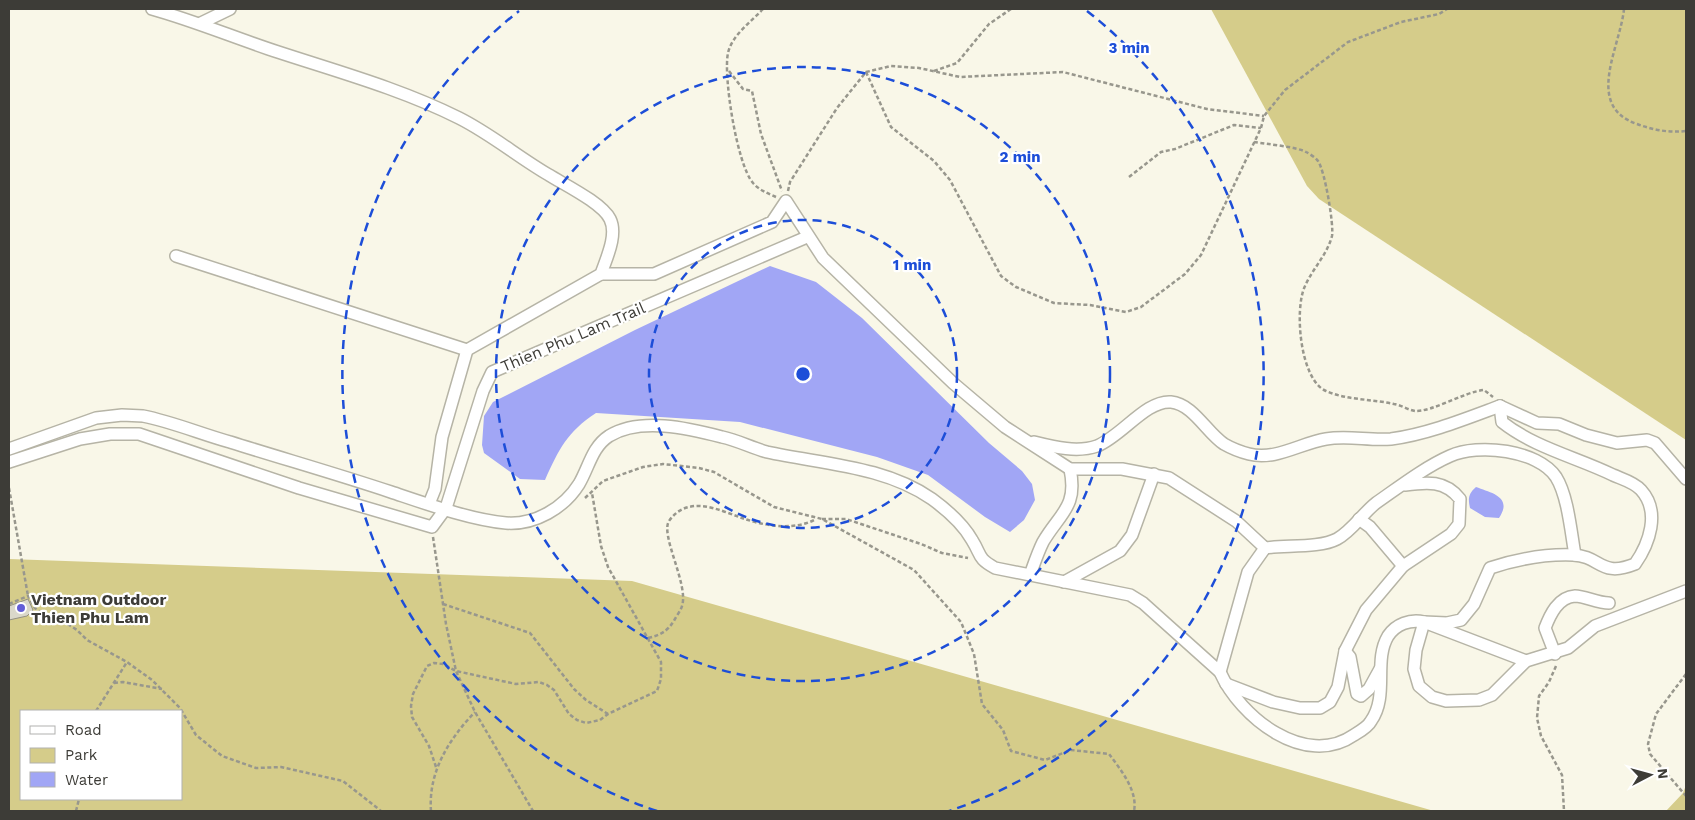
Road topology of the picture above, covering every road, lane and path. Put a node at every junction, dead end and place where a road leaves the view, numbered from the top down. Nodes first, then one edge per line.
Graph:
1 (152, 9) edge
2 (230, 9) edge
3 (763, 9) edge
4 (1011, 9) edge
5 (1447, 9) edge
6 (1624, 9) edge
7 (200, 23) junction
8 (727, 69) junction
9 (932, 71) junction
10 (866, 72) junction
11 (1264, 116) junction
12 (1261, 128) junction
13 (1686, 131) edge
14 (1254, 142) junction
15 (1129, 177) dead end
16 (786, 201) junction
17 (807, 237) junction
18 (176, 256) dead end
19 (602, 274) junction
20 (467, 350) junction
21 (1500, 406) junction
22 (1025, 439) junction
23 (9, 449) edge
24 (9, 462) edge
25 (1070, 469) junction
26 (1154, 474) junction
27 (1686, 479) edge
28 (1403, 486) junction
29 (9, 488) edge
30 (592, 493) junction
31 (582, 500) dead end
32 (429, 504) junction
33 (446, 508) junction
34 (817, 519) junction
35 (822, 519) junction
36 (1359, 519) junction
37 (432, 527) junction
38 (1265, 548) junction
39 (1575, 555) junction
40 (982, 561) junction
41 (1403, 566) junction
42 (1030, 575) junction
43 (1064, 582) junction
44 (1686, 591) edge
45 (28, 596) junction
46 (1609, 603) dead end
47 (9, 604) edge
48 (442, 604) junction
49 (1424, 622) junction
50 (648, 638) junction
51 (1345, 651) junction
52 (1555, 654) junction
53 (127, 662) junction
54 (1526, 662) junction
55 (1382, 665) junction
56 (456, 671) junction
57 (1220, 672) junction
58 (1686, 674) edge
59 (114, 682) junction
60 (1225, 684) junction
61 (164, 690) junction
62 (97, 710) edge
63 (181, 710) edge
64 (182, 711) edge
65 (475, 712) junction
66 (608, 714) junction
67 (436, 767) junction
68 (1686, 796) edge
69 (381, 811) edge
70 (431, 811) edge
71 (532, 811) edge
72 (1134, 811) edge
73 (1564, 811) edge

1 - 7 street
2 - 7 street
3 - 8 path
4 - 9 path
5 - 11 path
6 - 13 path
7 - 19 street
8 - 16 path
8 - 16 path
9 - 10 path
9 - 11 path
10 - 14 path
10 - 16 path
11 - 12 path
12 - 14 path
12 - 15 path
14 - 21 path
16 - 17 street
16 - 19 street
17 - 22 street
17 - 33 street, Thien Phu Lam Trail
18 - 20 street
19 - 20 street
20 - 32 street
21 - 22 street
21 - 27 street
21 - 39 street
22 - 25 street
23 - 32 street
24 - 37 street
25 - 26 street
25 - 42 street
26 - 38 street
26 - 43 street
28 - 36 street
28 - 39 street
28 - 41 street
29 - 45 path
30 - 31 path
30 - 34 path
30 - 50 path
32 - 33 street
33 - 37 street, Thien Phu Lam Trail
33 - 40 street
34 - 35 path
34 - 50 path
35 - 40 path
35 - 72 path
36 - 38 street
36 - 41 street
37 - 48 path
38 - 57 street
39 - 49 street
40 - 42 street
41 - 51 street
42 - 43 street
43 - 57 street
44 - 52 street
45 - 47 path
45 - 53 path
46 - 52 street
48 - 56 path
48 - 66 path
49 - 54 street
49 - 54 street
49 - 55 street
50 - 66 path
51 - 55 street
51 - 60 street
52 - 54 street
52 - 73 path
53 - 59 path
53 - 61 path
55 - 60 street
56 - 65 path
56 - 66 path
56 - 67 path
57 - 60 street
58 - 68 path
59 - 61 path
59 - 62 path
61 - 63 path
64 - 69 path
65 - 67 path
65 - 71 path
67 - 70 path

